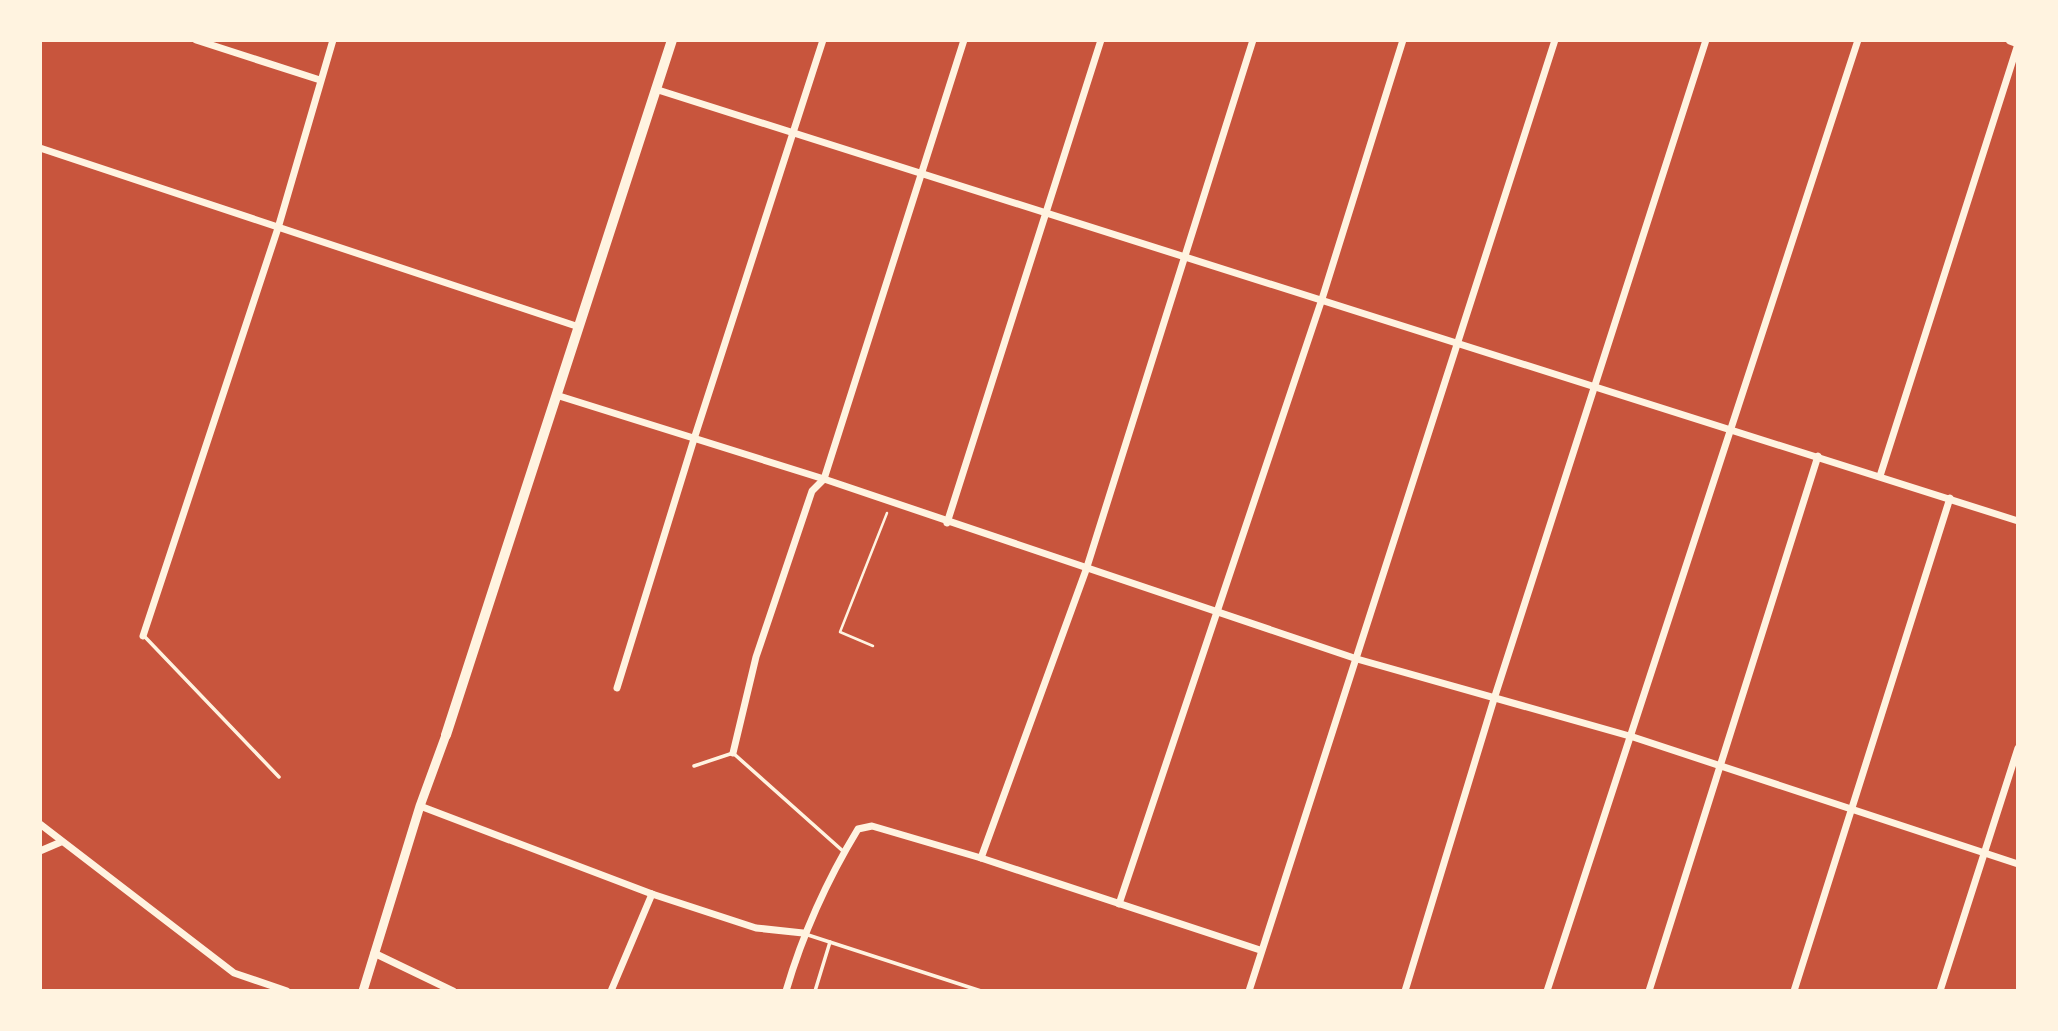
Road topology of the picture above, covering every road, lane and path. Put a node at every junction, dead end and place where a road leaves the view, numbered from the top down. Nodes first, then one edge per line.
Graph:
1 (196, 40) edge
2 (333, 40) edge
3 (672, 40) edge
4 (823, 40) edge
5 (964, 40) edge
6 (1101, 40) edge
7 (1253, 40) edge
8 (1403, 40) edge
9 (1555, 40) edge
10 (1706, 40) edge
11 (1858, 40) edge
12 (2010, 40) edge
13 (2018, 43) edge
14 (320, 80) junction
15 (655, 89) junction
16 (793, 132) junction
17 (40, 148) edge
18 (922, 173) junction
19 (1046, 212) junction
20 (278, 228) junction
21 (1184, 256) junction
22 (1322, 299) junction
23 (579, 327) junction
24 (1459, 343) junction
25 (1595, 386) junction
26 (556, 395) junction
27 (1730, 429) junction
28 (694, 439) junction
29 (1818, 456) junction
30 (1880, 476) junction
31 (824, 480) junction
32 (1950, 498) junction
33 (891, 503) junction
34 (2018, 521) edge
35 (947, 523) junction
36 (1086, 570) junction
37 (1218, 612) junction
38 (144, 636) joint
39 (873, 646) dead end
40 (1357, 659) junction
41 (617, 688) dead end
42 (1494, 699) junction
43 (446, 735) joint
44 (1633, 737) junction
45 (2018, 748) edge
46 (733, 754) junction
47 (694, 766) dead end
48 (1718, 766) junction
49 (279, 777) dead end
50 (420, 806) junction
51 (1851, 810) junction
52 (40, 824) edge
53 (61, 842) junction
54 (40, 851) edge
55 (845, 852) junction
56 (1983, 853) junction
57 (981, 858) junction
58 (2018, 864) edge
59 (652, 894) junction
60 (1119, 904) junction
61 (803, 933) junction
62 (830, 942) junction
63 (1260, 950) junction
64 (374, 953) junction
65 (287, 991) edge
66 (362, 991) edge
67 (453, 991) edge
68 (611, 991) edge
69 (786, 991) edge
70 (815, 991) edge
71 (981, 991) edge
72 (1249, 991) edge
73 (1405, 991) edge
74 (1547, 991) edge
75 (1649, 991) edge
76 (1794, 991) edge
77 (1940, 991) edge

1 - 14 street
2 - 14 street
3 - 15 main road
4 - 16 street
5 - 18 street
6 - 19 street
7 - 21 street
8 - 22 street
9 - 24 street
10 - 25 street
11 - 27 street
12 - 13 street
13 - 30 street
14 - 20 street
15 - 16 street
15 - 23 main road
16 - 18 street
16 - 28 street
17 - 20 street
18 - 19 street
18 - 31 street
19 - 21 street
19 - 35 street
20 - 23 street
20 - 38 street
21 - 22 street
21 - 36 street
22 - 24 street
22 - 37 street
23 - 26 main road
24 - 25 street
24 - 40 street
25 - 27 street
25 - 42 street
26 - 28 street
26 - 43 main road
27 - 29 street
27 - 44 street
28 - 31 street
28 - 41 street
29 - 30 street
29 - 48 street
30 - 32 street
31 - 33 street
31 - 46 street
32 - 34 street
32 - 51 street
33 - 35 street
33 - 39 path
35 - 36 street
36 - 37 street
36 - 57 street
37 - 40 street
37 - 60 street
38 - 49 lane
40 - 42 street
40 - 63 street
42 - 44 street
42 - 73 street
43 - 50 street
44 - 48 street
44 - 74 street
45 - 56 street
46 - 47 lane
46 - 55 lane
48 - 51 street
48 - 75 street
50 - 59 street
50 - 64 street
51 - 56 street
51 - 76 street
52 - 53 street
53 - 54 street
53 - 65 street
55 - 57 street
55 - 61 street
56 - 58 street
56 - 77 street
57 - 60 street
59 - 61 street
59 - 68 street
60 - 63 street
61 - 62 lane
61 - 69 street
62 - 70 lane
62 - 71 lane
63 - 72 street
64 - 66 street
64 - 67 street

